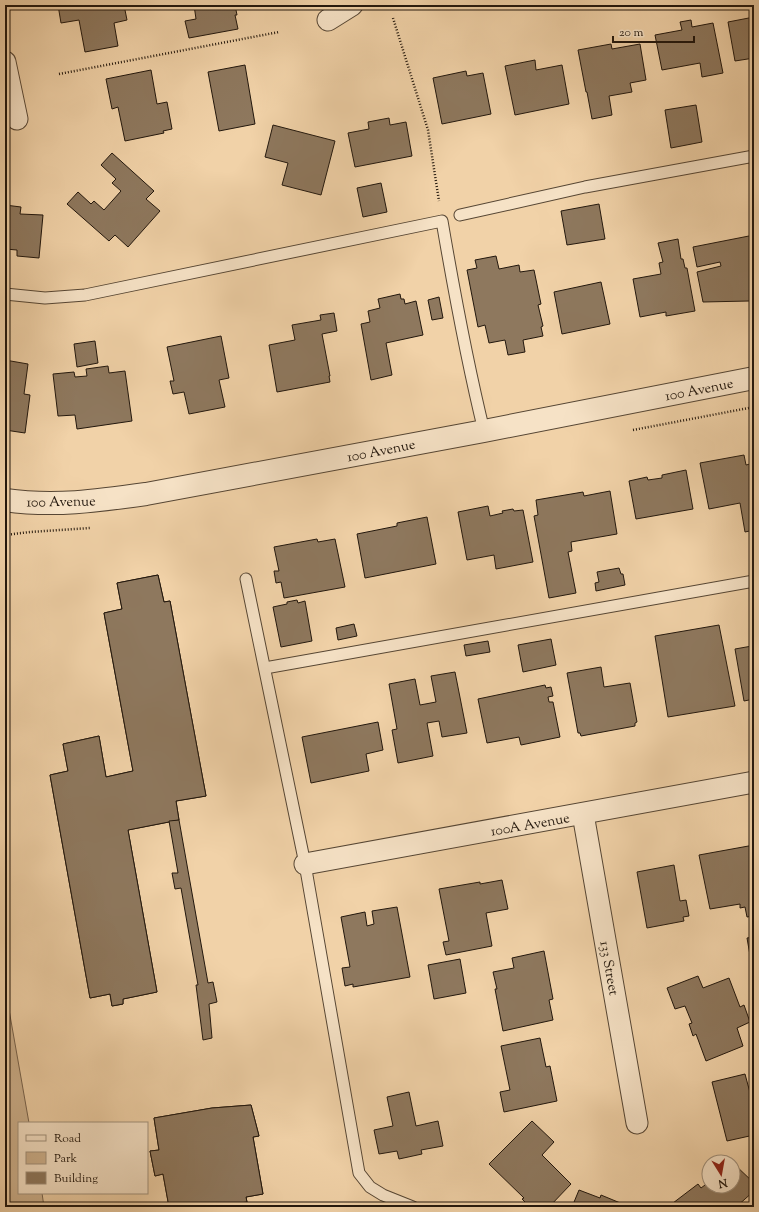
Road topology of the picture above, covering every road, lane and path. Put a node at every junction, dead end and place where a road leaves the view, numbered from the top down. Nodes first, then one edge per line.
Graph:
1 (352, 5) edge
2 (393, 18) dead end
3 (328, 20) dead end
4 (279, 32) dead end
5 (5, 62) edge
6 (59, 74) dead end
7 (16, 119) dead end
8 (754, 156) edge
9 (440, 204) dead end
10 (460, 215) dead end
11 (5, 294) edge
12 (754, 378) edge
13 (484, 431) junction
14 (5, 500) edge
15 (13, 533) dead end
16 (5, 535) edge
17 (246, 579) dead end
18 (754, 581) edge
19 (265, 668) junction
20 (754, 782) edge
21 (583, 814) junction
22 (305, 864) junction
23 (636, 1123) dead end
24 (413, 1207) edge

1 - 3 street
2 - 9 path
4 - 6 path
5 - 7 street
8 - 10 lane
11 - 13 lane
12 - 13 street, 100 Avenue
13 - 14 street, 100 Avenue
15 - 16 path
17 - 19 lane
18 - 19 lane
19 - 22 lane
20 - 21 street, 100A Avenue
21 - 22 street, 100A Avenue
21 - 23 street, 133 Street
22 - 24 lane

